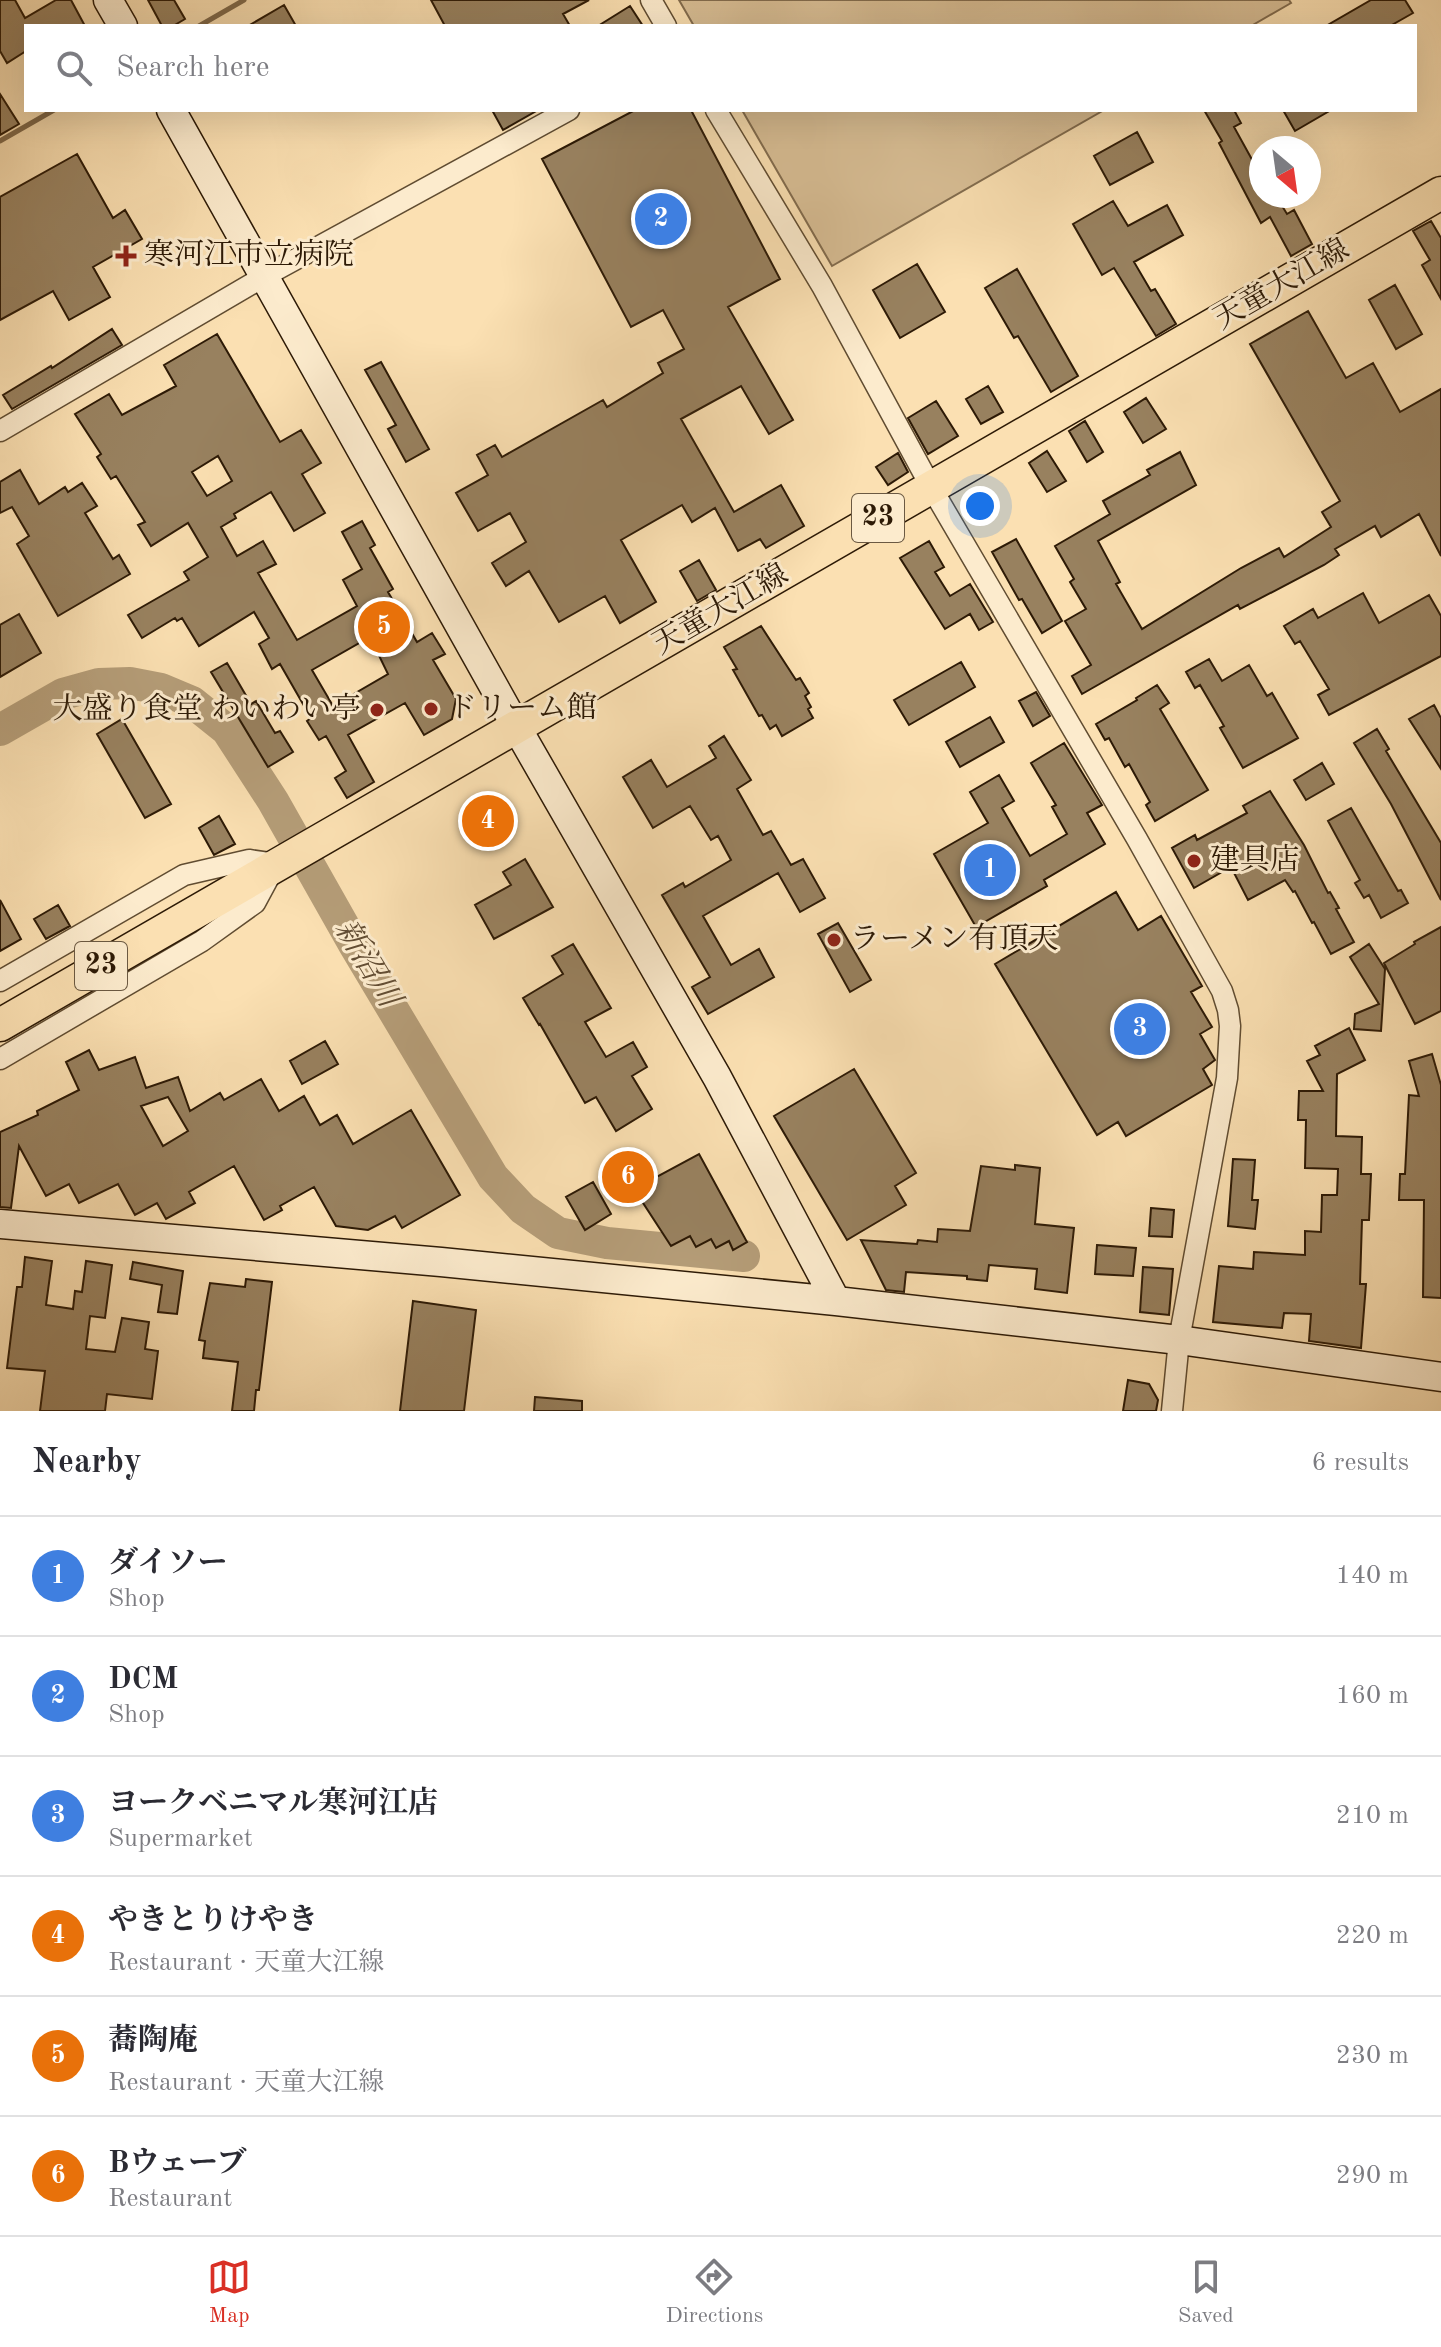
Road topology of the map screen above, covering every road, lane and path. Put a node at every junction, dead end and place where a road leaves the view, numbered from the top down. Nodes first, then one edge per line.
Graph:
1 (108, 0) edge
2 (651, 0) edge
3 (122, 24) edge
4 (665, 24) edge
5 (172, 112) edge
6 (565, 112) edge
7 (717, 112) edge
8 (1441, 193) edge
9 (265, 276) junction
10 (0, 431) edge
11 (931, 487) junction
12 (517, 728) junction
13 (293, 855) junction
14 (0, 981) edge
15 (0, 1025) edge
16 (0, 1059) edge
17 (0, 1224) edge
18 (836, 1301) junction
19 (1179, 1340) junction
20 (1441, 1377) edge
21 (1172, 1411) edge

1 - 3 street
2 - 4 street
5 - 9 street
6 - 9 street
7 - 11 street
8 - 11 main road, 天童大江線 / 23
9 - 10 street
9 - 12 street
11 - 12 main road, 天童大江線 / 23
11 - 19 street
12 - 13 main road, 天童大江線 / 23
12 - 18 street
13 - 14 street
13 - 15 main road, 天童大江線 / 23
13 - 16 street
17 - 18 street
18 - 19 street
19 - 20 street
19 - 21 street

